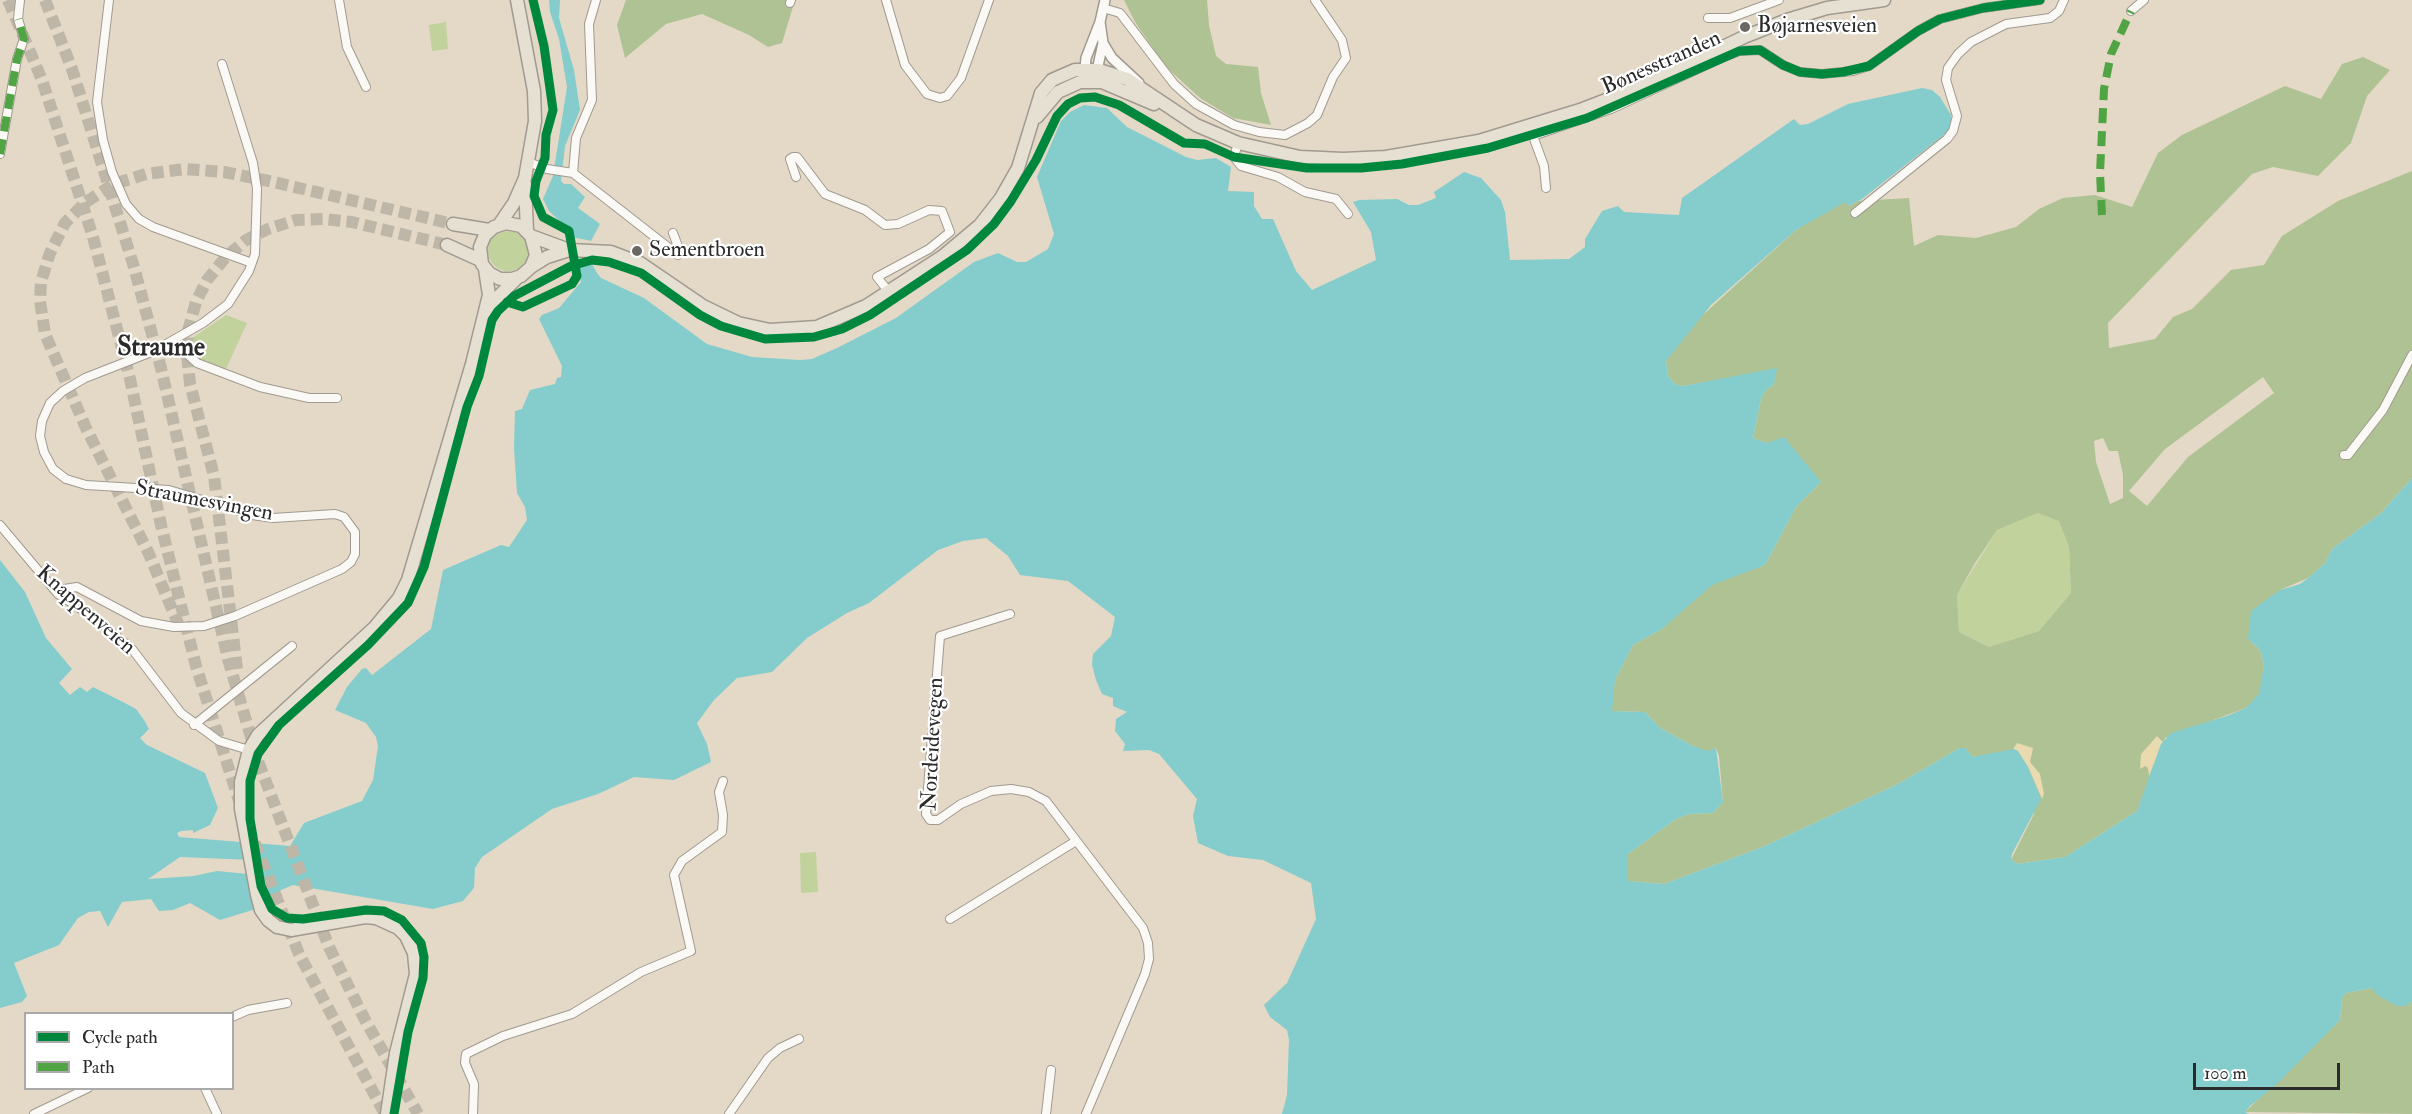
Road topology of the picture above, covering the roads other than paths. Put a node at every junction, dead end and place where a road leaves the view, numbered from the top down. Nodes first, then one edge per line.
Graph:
1 (20, 0) edge
2 (109, 0) edge
3 (339, 0) edge
4 (517, 0) edge
5 (596, 0) edge
6 (886, 0) edge
7 (989, 0) edge
8 (1314, 0) edge
9 (1779, 0) edge
10 (1884, 0) edge
11 (2040, 0) edge
12 (2064, 0) edge
13 (2145, 0) edge
14 (1104, 4) edge
15 (2131, 11) dead end
16 (1708, 18) dead end
17 (1100, 22) junction
18 (1103, 43) junction
19 (222, 64) dead end
20 (1085, 69) junction
21 (1099, 70) junction
22 (1093, 82) junction
23 (366, 87) dead end
24 (1144, 89) junction
25 (1182, 117) junction
26 (1032, 126) junction
27 (1238, 143) junction
28 (0, 154) edge
29 (528, 162) junction
30 (573, 174) junction
31 (796, 177) dead end
32 (525, 178) junction
33 (1546, 188) dead end
34 (1855, 213) dead end
35 (1348, 214) dead end
36 (453, 224) tunnel mouth
37 (494, 227) junction
38 (529, 233) junction
39 (673, 233) dead end
40 (447, 245) tunnel mouth
41 (569, 250) junction
42 (252, 263) junction
43 (483, 264) junction
44 (531, 267) junction
45 (518, 278) junction
46 (889, 292) junction
47 (478, 334) junction
48 (173, 341) junction
49 (2412, 355) edge
50 (337, 398) dead end
51 (2344, 455) dead end
52 (0, 525) edge
53 (58, 594) junction
54 (1010, 614) dead end
55 (292, 646) dead end
56 (194, 725) junction
57 (249, 750) junction
58 (723, 781) dead end
59 (1076, 841) junction
60 (950, 919) dead end
61 (287, 1003) dead end
62 (234, 1016) edge
63 (799, 1039) dead end
64 (1051, 1070) dead end
65 (86, 1090) edge
66 (205, 1090) edge
67 (34, 1114) edge
68 (217, 1114) edge
69 (387, 1114) edge
70 (472, 1114) edge
71 (729, 1114) edge
72 (1047, 1114) edge
73 (1086, 1114) edge

1 - 28 street
2 - 42 street
3 - 23 street
4 - 29 main road
5 - 30 street
6 - 7 street
8 - 14 street
9 - 16 street
10 - 27 main road
11 - 33 street, Bønesstranden
12 - 34 street
13 - 15 street
14 - 17 street
17 - 18 street
17 - 20 street
18 - 21 street
18 - 24 street
19 - 42 street, Straumesvingen
20 - 21 main road
20 - 22 street
20 - 26 main road
21 - 22 street
21 - 24 main road
22 - 25 main road
22 - 26 main road
24 - 25 main road
25 - 27 main road
26 - 46 main road
27 - 35 street
29 - 30 street
29 - 32 main road
30 - 39 street
31 - 46 street
32 - 37 main road
32 - 38 main road
36 - 37 main road
37 - 38 main road
37 - 43 main road
38 - 41 main road
38 - 44 main road
40 - 43 main road
41 - 44 main road
41 - 46 main road
42 - 48 street, Straumesvingen
43 - 45 main road
43 - 47 main road
44 - 45 main road
45 - 47 main road
47 - 57 main road
48 - 50 street
48 - 53 street, Straumesvingen
49 - 51 street
52 - 53 street, Knappenveien
53 - 56 street, Knappenveien
54 - 59 street, Nordeidevegen
55 - 56 street
56 - 57 street, Knappenveien
57 - 69 main road
58 - 70 street
59 - 60 street
59 - 73 street, Nordeidevegen
61 - 62 street
63 - 71 street
64 - 72 street
65 - 67 street
66 - 68 street

